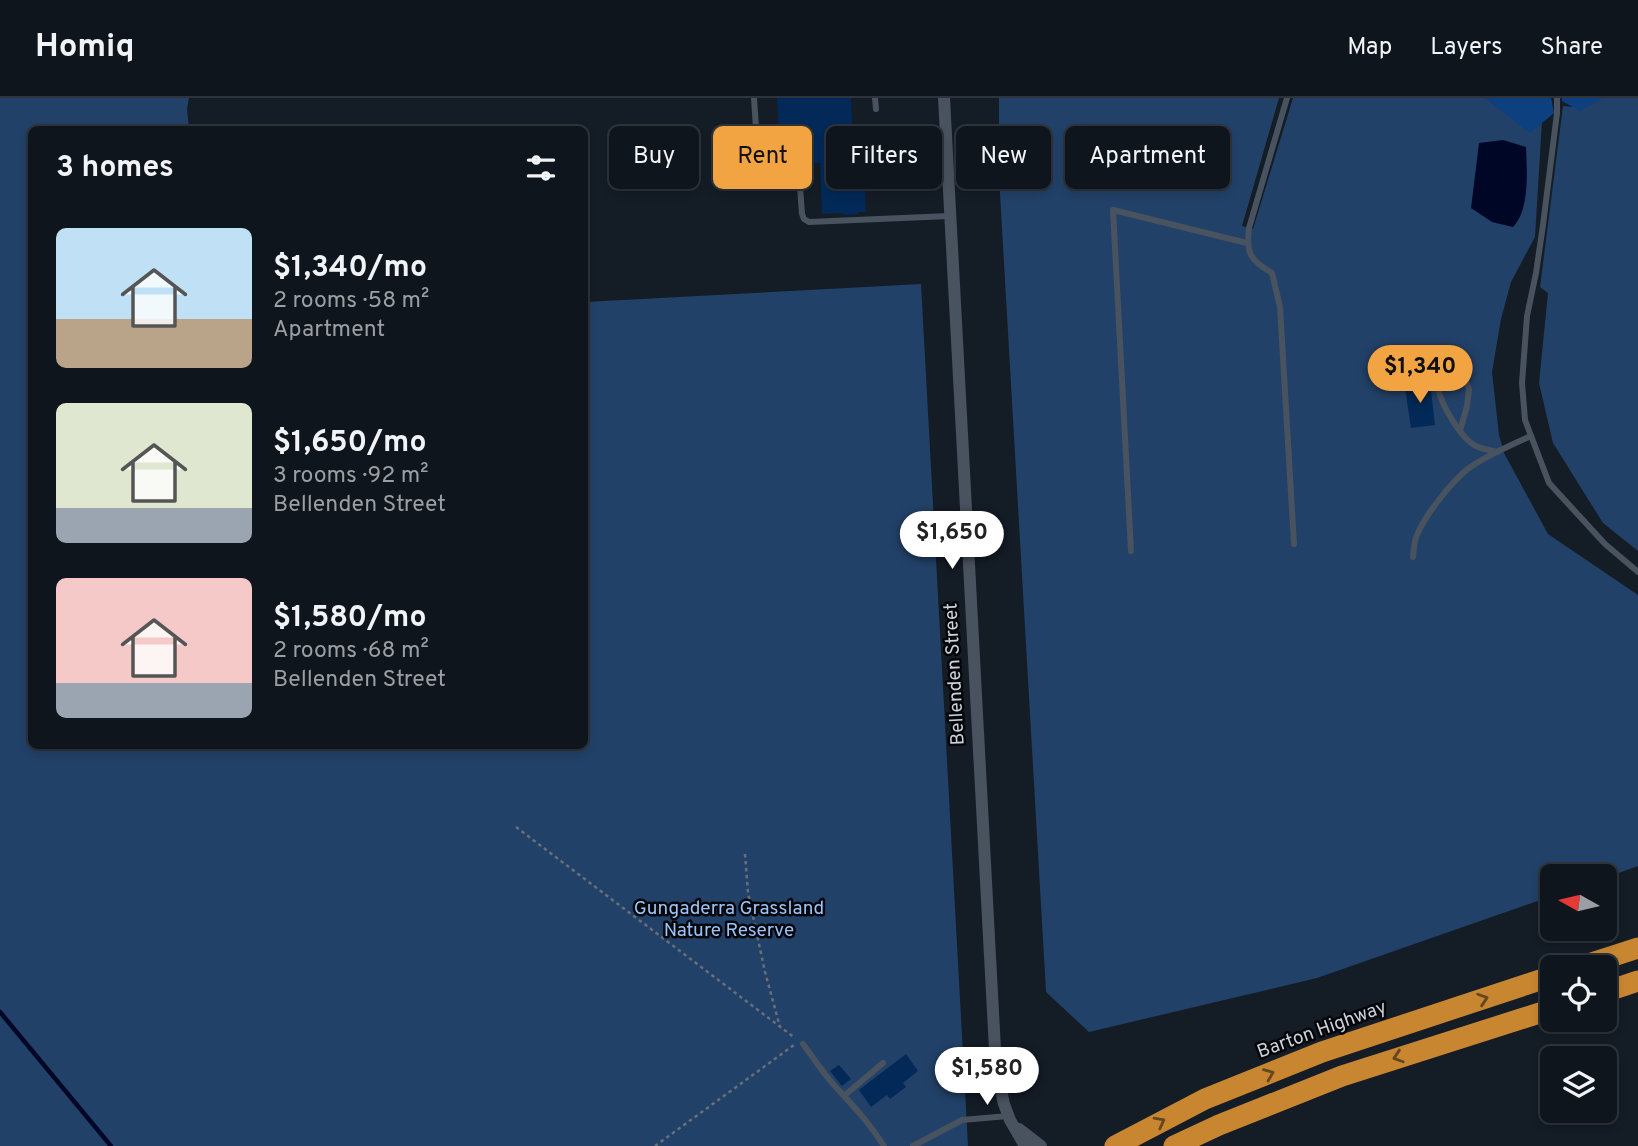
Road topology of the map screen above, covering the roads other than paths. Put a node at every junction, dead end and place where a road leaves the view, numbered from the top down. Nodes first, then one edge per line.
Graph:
1 (754, 98) edge
2 (875, 98) edge
3 (944, 98) edge
4 (1287, 98) edge
5 (1557, 98) edge
6 (876, 109) dead end
7 (756, 126) edge
8 (800, 189) edge
9 (949, 216) junction
10 (1247, 243) junction
11 (1460, 431) junction
12 (1531, 436) junction
13 (1497, 452) junction
14 (1294, 544) dead end
15 (1131, 551) dead end
16 (1413, 556) dead end
17 (1638, 572) edge
18 (1638, 948) edge
19 (1616, 955) edge
20 (1540, 980) edge
21 (1638, 981) edge
22 (1617, 988) edge
23 (1638, 989) edge
24 (1617, 995) edge
25 (1540, 1014) edge
26 (803, 1044) dead end
27 (883, 1063) dead end
28 (845, 1095) junction
29 (1011, 1120) junction
30 (884, 1146) edge
31 (913, 1146) edge
32 (1016, 1146) edge
33 (1026, 1146) edge
34 (1041, 1146) edge
35 (1115, 1146) edge
36 (1174, 1146) edge

1 - 7 lane
2 - 6 lane
3 - 9 street, Bellenden Street
4 - 10 lane
5 - 12 lane
8 - 9 lane
9 - 29 street, Bellenden Street
10 - 14 lane
10 - 15 lane
11 - 11 lane
11 - 13 lane
12 - 13 lane
12 - 17 lane
13 - 16 lane
18 - 19 highway
35 -> 20 highway, Barton Highway
21 - 22 highway
23 - 24 highway
25 -> 36 highway
26 - 28 lane
27 - 28 lane
28 - 30 lane
29 - 31 lane
29 - 32 street, Bellenden Street
29 - 33 street, Bellenden Street
29 - 34 street

